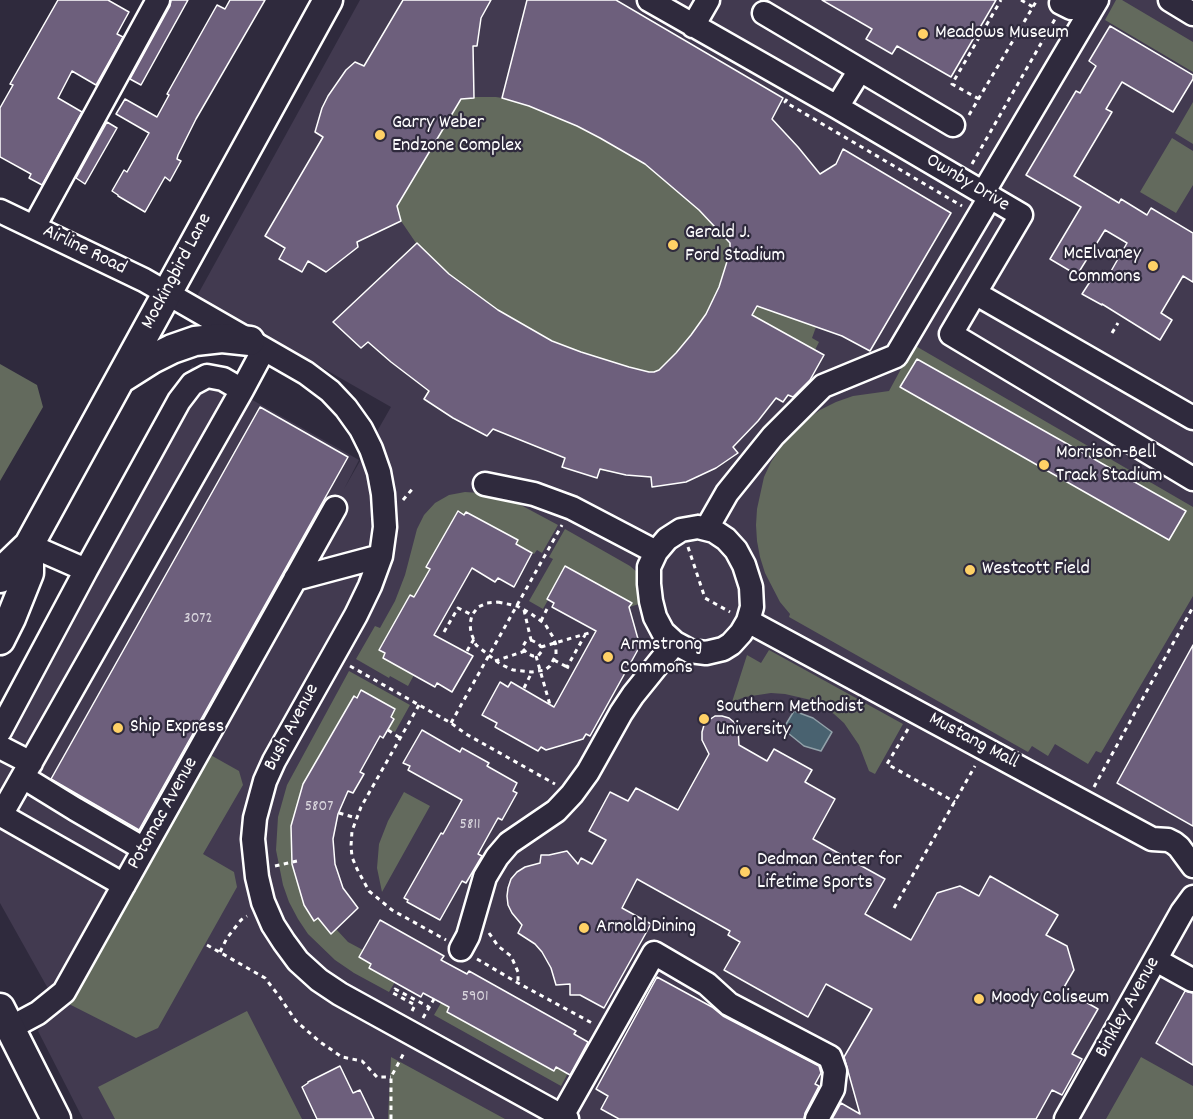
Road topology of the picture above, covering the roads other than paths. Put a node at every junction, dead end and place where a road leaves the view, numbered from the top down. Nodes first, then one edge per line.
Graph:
1 (158, 0) edge
2 (328, 0) edge
3 (649, 0) edge
4 (708, 0) edge
5 (1170, 0) edge
6 (1079, 4) edge
7 (764, 13) dead end
8 (1193, 14) edge
9 (693, 26) junction
10 (860, 70) junction
11 (837, 107) junction
12 (960, 122) road end
13 (987, 195) junction
14 (0, 211) edge
15 (34, 227) junction
16 (975, 292) junction
17 (166, 294) junction
18 (257, 345) junction
19 (120, 379) junction
20 (242, 390) junction
21 (1193, 418) edge
22 (1193, 479) edge
23 (485, 484) dead end
24 (335, 508) dead end
25 (707, 528) junction
26 (29, 545) junction
27 (656, 552) junction
28 (381, 556) junction
29 (86, 570) junction
30 (0, 578) edge
31 (295, 579) junction
32 (748, 621) junction
33 (0, 640) edge
34 (675, 644) junction
35 (0, 731) edge
36 (0, 747) edge
37 (27, 770) junction
38 (75, 809) junction
39 (124, 832) junction
40 (1193, 866) edge
41 (124, 885) junction
42 (1193, 897) edge
43 (461, 949) road end
44 (1153, 964) junction
45 (1189, 985) dead end
46 (5, 1018) edge
47 (565, 1118) edge
48 (56, 1119) edge
49 (817, 1119) edge
50 (1066, 1119) edge

1 - 15 street
2 - 17 main road, Mockingbird Lane
3 - 9 street, Ownby Drive
4 - 9 street
5 - 8 street
6 - 13 street
7 - 10 street
9 - 11 street, Ownby Drive
10 - 11 street
10 - 12 street
11 - 13 street, Ownby Drive
13 - 16 street, Ownby Drive
13 - 25 street
14 - 15 street, Airline Road
15 - 17 street, Airline Road
16 - 21 street
16 - 22 street
17 - 18 street, Bush Avenue
17 - 19 main road, Mockingbird Lane
18 - 19 main road
18 - 20 street
18 - 28 street, Bush Avenue
19 - 26 main road, Mockingbird Lane
20 - 29 street
20 - 37 street
23 - 27 street
24 - 31 street, Potomac Avenue
25 - 27 street
25 - 32 street
26 - 29 street
26 - 30 main road, Mockingbird Lane
26 - 33 main road, Mockingbird Lane
27 - 34 street
28 - 31 street
28 - 47 street, Bush Avenue
29 - 35 street
31 - 39 street, Potomac Avenue
32 - 34 street
32 - 40 street, Mustang Mall
34 - 43 street
36 - 37 street
37 - 38 street
37 - 41 street
38 - 39 street
38 - 39 street
39 - 41 street, Potomac Avenue
41 - 46 street, Potomac Avenue
42 - 44 street, Binkley Avenue
44 - 45 street
44 - 50 street, Binkley Avenue
46 - 48 main road
47 - 49 street

